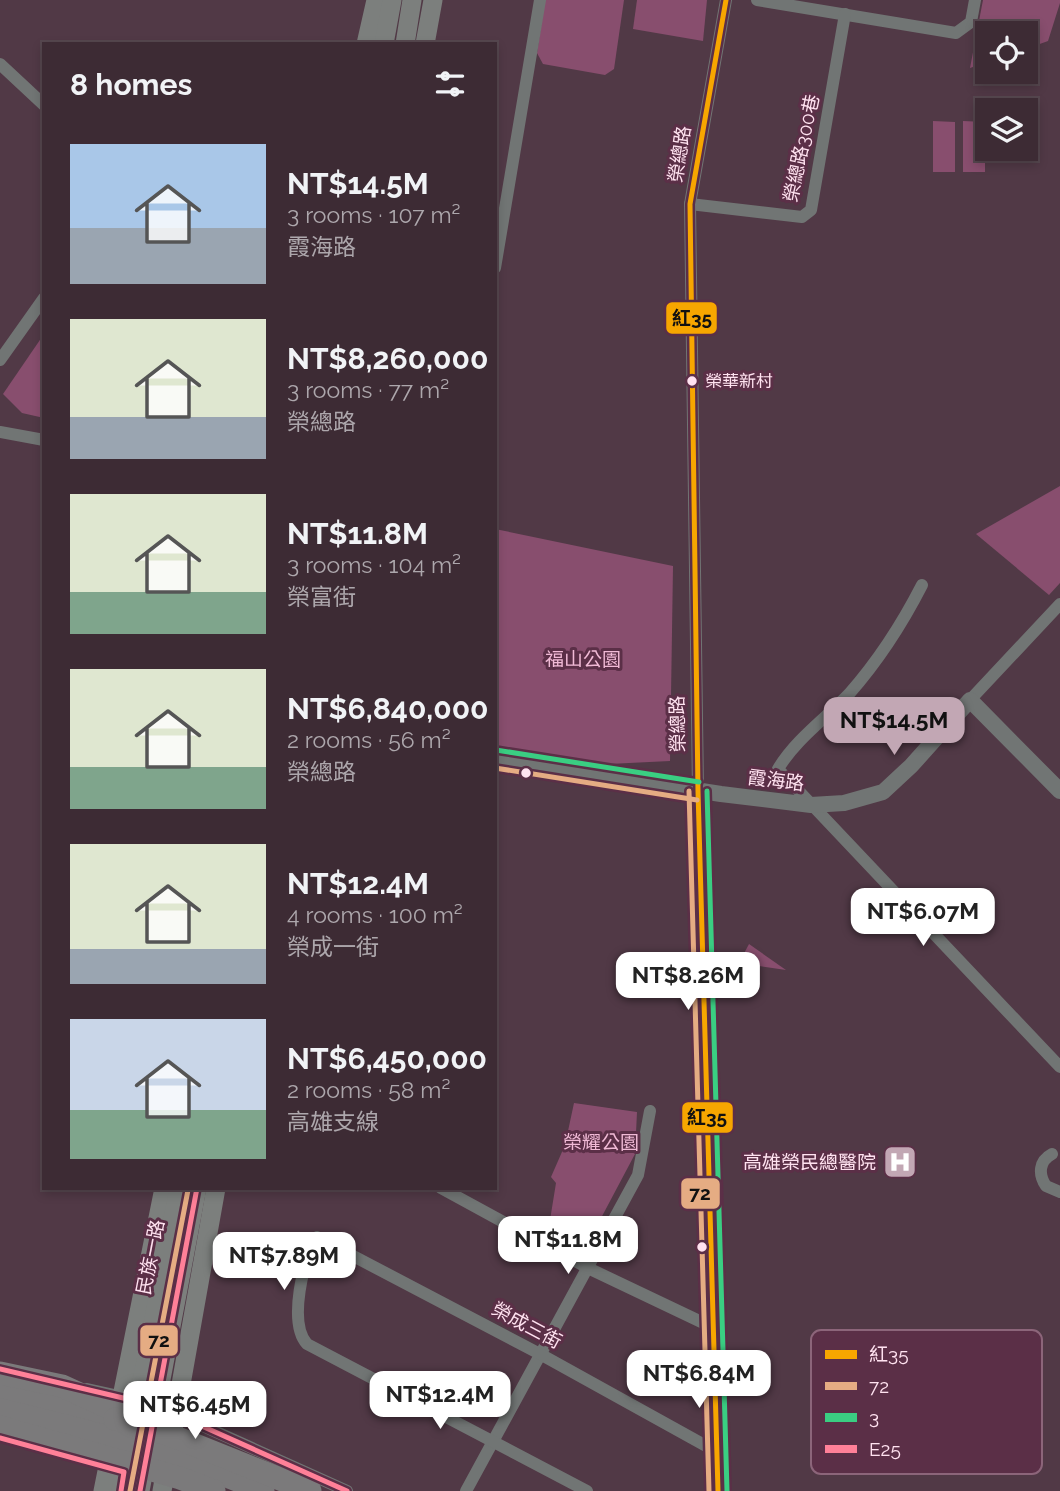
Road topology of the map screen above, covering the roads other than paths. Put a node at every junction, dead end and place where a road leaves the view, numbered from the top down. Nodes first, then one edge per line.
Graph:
1 (376, 0) edge
2 (392, 0) edge
3 (412, 0) edge
4 (433, 0) edge
5 (540, 0) edge
6 (726, 0) edge
7 (757, 0) edge
8 (975, 0) edge
9 (845, 14) junction
10 (366, 42) edge
11 (384, 42) edge
12 (405, 42) edge
13 (425, 42) edge
14 (0, 64) edge
15 (42, 103) edge
16 (690, 204) junction
17 (497, 256) edge
18 (42, 301) edge
19 (0, 359) edge
20 (0, 432) edge
21 (42, 440) edge
22 (922, 585) dead end
23 (1060, 604) edge
24 (970, 700) junction
25 (497, 759) edge
26 (698, 791) junction
27 (1060, 791) edge
28 (811, 805) junction
29 (1060, 1068) edge
30 (650, 1111) dead end
31 (1052, 1154) dead end
32 (164, 1190) edge
33 (179, 1190) edge
34 (196, 1190) edge
35 (216, 1190) edge
36 (445, 1190) edge
37 (1060, 1192) edge
38 (587, 1268) junction
39 (714, 1328) junction
40 (540, 1354) junction
41 (0, 1371) edge
42 (0, 1391) edge
43 (140, 1401) junction
44 (0, 1410) edge
45 (173, 1424) junction
46 (0, 1427) edge
47 (0, 1438) edge
48 (492, 1440) junction
49 (249, 1448) junction
50 (717, 1452) junction
51 (127, 1480) edge
52 (163, 1487) edge
53 (103, 1491) edge
54 (191, 1491) edge
55 (204, 1491) edge
56 (214, 1491) edge
57 (263, 1491) edge
58 (310, 1491) edge
59 (347, 1491) edge
60 (466, 1491) edge
61 (587, 1491) edge
62 (718, 1491) edge

1 - 10 main road
2 - 11 main road
3 - 12 main road
4 - 13 main road
5 - 17 street
6 - 16 street, 榮總路
7 - 9 street
8 - 9 street
9 - 16 street, 榮總路300巷
14 - 15 street
16 - 26 street, 榮總路
18 - 19 street
20 - 21 street
22 - 28 street
23 - 24 street, 霞海路
24 - 27 street
24 - 28 street, 霞海路
25 - 26 street, 霞海路
26 - 28 street, 霞海路
26 - 39 street, 榮總路
28 - 29 street
30 - 38 street
31 - 37 street
32 - 43 main road, 民族一路
33 - 43 main road, 民族一路
34 - 43 main road, 民族一路
35 - 45 main road
36 - 38 street
38 - 39 street
38 - 40 street
39 - 50 street, 榮總路
40 - 48 street
40 - 48 street, 榮成三街
40 - 50 street, 榮成三街
41 - 43 street
41 - 45 highway, bridge
42 - 45 highway, bridge
43 - 45 street
43 - 51 main road, 民族一路
44 - 57 highway, bridge
45 - 49 street
45 - 52 main road
45 - 58 highway, bridge
46 - 56 highway, bridge
47 - 51 street
48 - 60 street
48 - 61 street
49 - 55 street
49 - 59 street
50 - 62 street, 榮總路
51 - 52 street
51 - 53 main road, 民族一路
52 - 54 street

